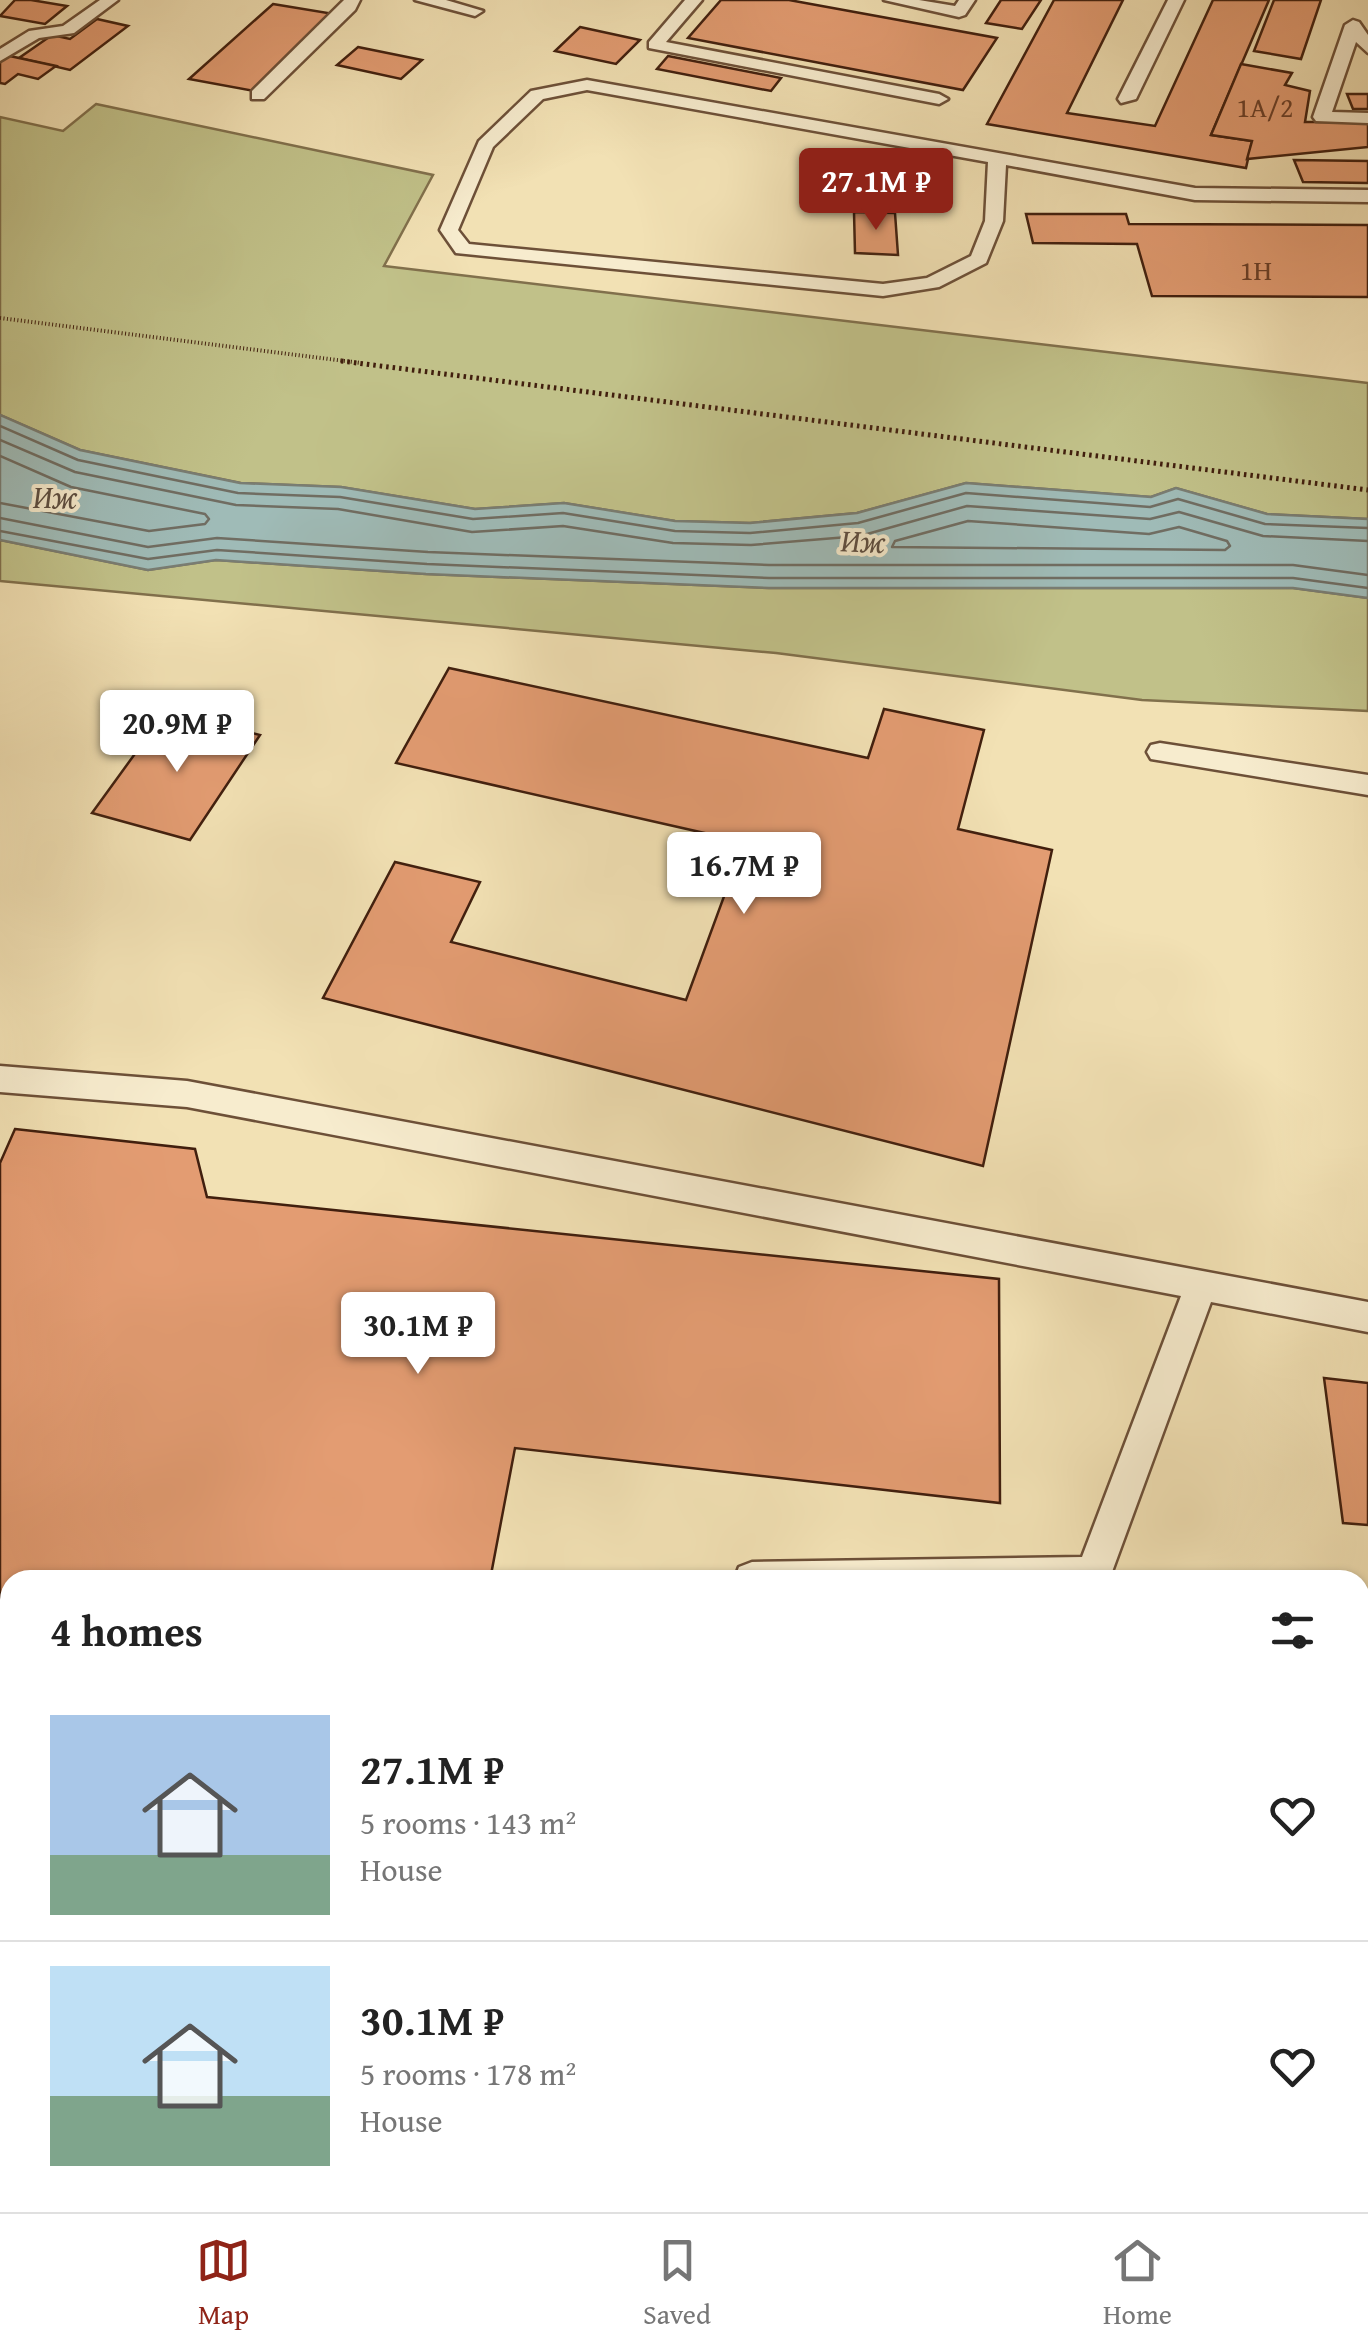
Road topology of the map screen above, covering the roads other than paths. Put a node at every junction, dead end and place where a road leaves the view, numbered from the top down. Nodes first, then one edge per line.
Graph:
1 (110, 0) edge
2 (352, 0) edge
3 (424, 0) edge
4 (694, 0) edge
5 (892, 0) edge
6 (967, 0) edge
7 (1176, 0) edge
8 (475, 11) dead end
9 (1368, 48) edge
10 (0, 56) edge
11 (258, 95) dead end
12 (939, 98) dead end
13 (1127, 99) dead end
14 (1368, 118) edge
15 (998, 158) junction
16 (1368, 196) edge
17 (1160, 752) dead end
18 (1368, 785) edge
19 (0, 1079) edge
20 (1201, 1285) junction
21 (1368, 1317) edge
22 (1095, 1570) edge

1 - 10 lane
2 - 11 lane
3 - 8 lane
4 - 12 lane
5 - 6 lane
7 - 13 lane
9 - 14 lane
15 - 15 lane
15 - 16 lane
17 - 18 lane
19 - 20 lane
20 - 21 lane
20 - 22 lane

